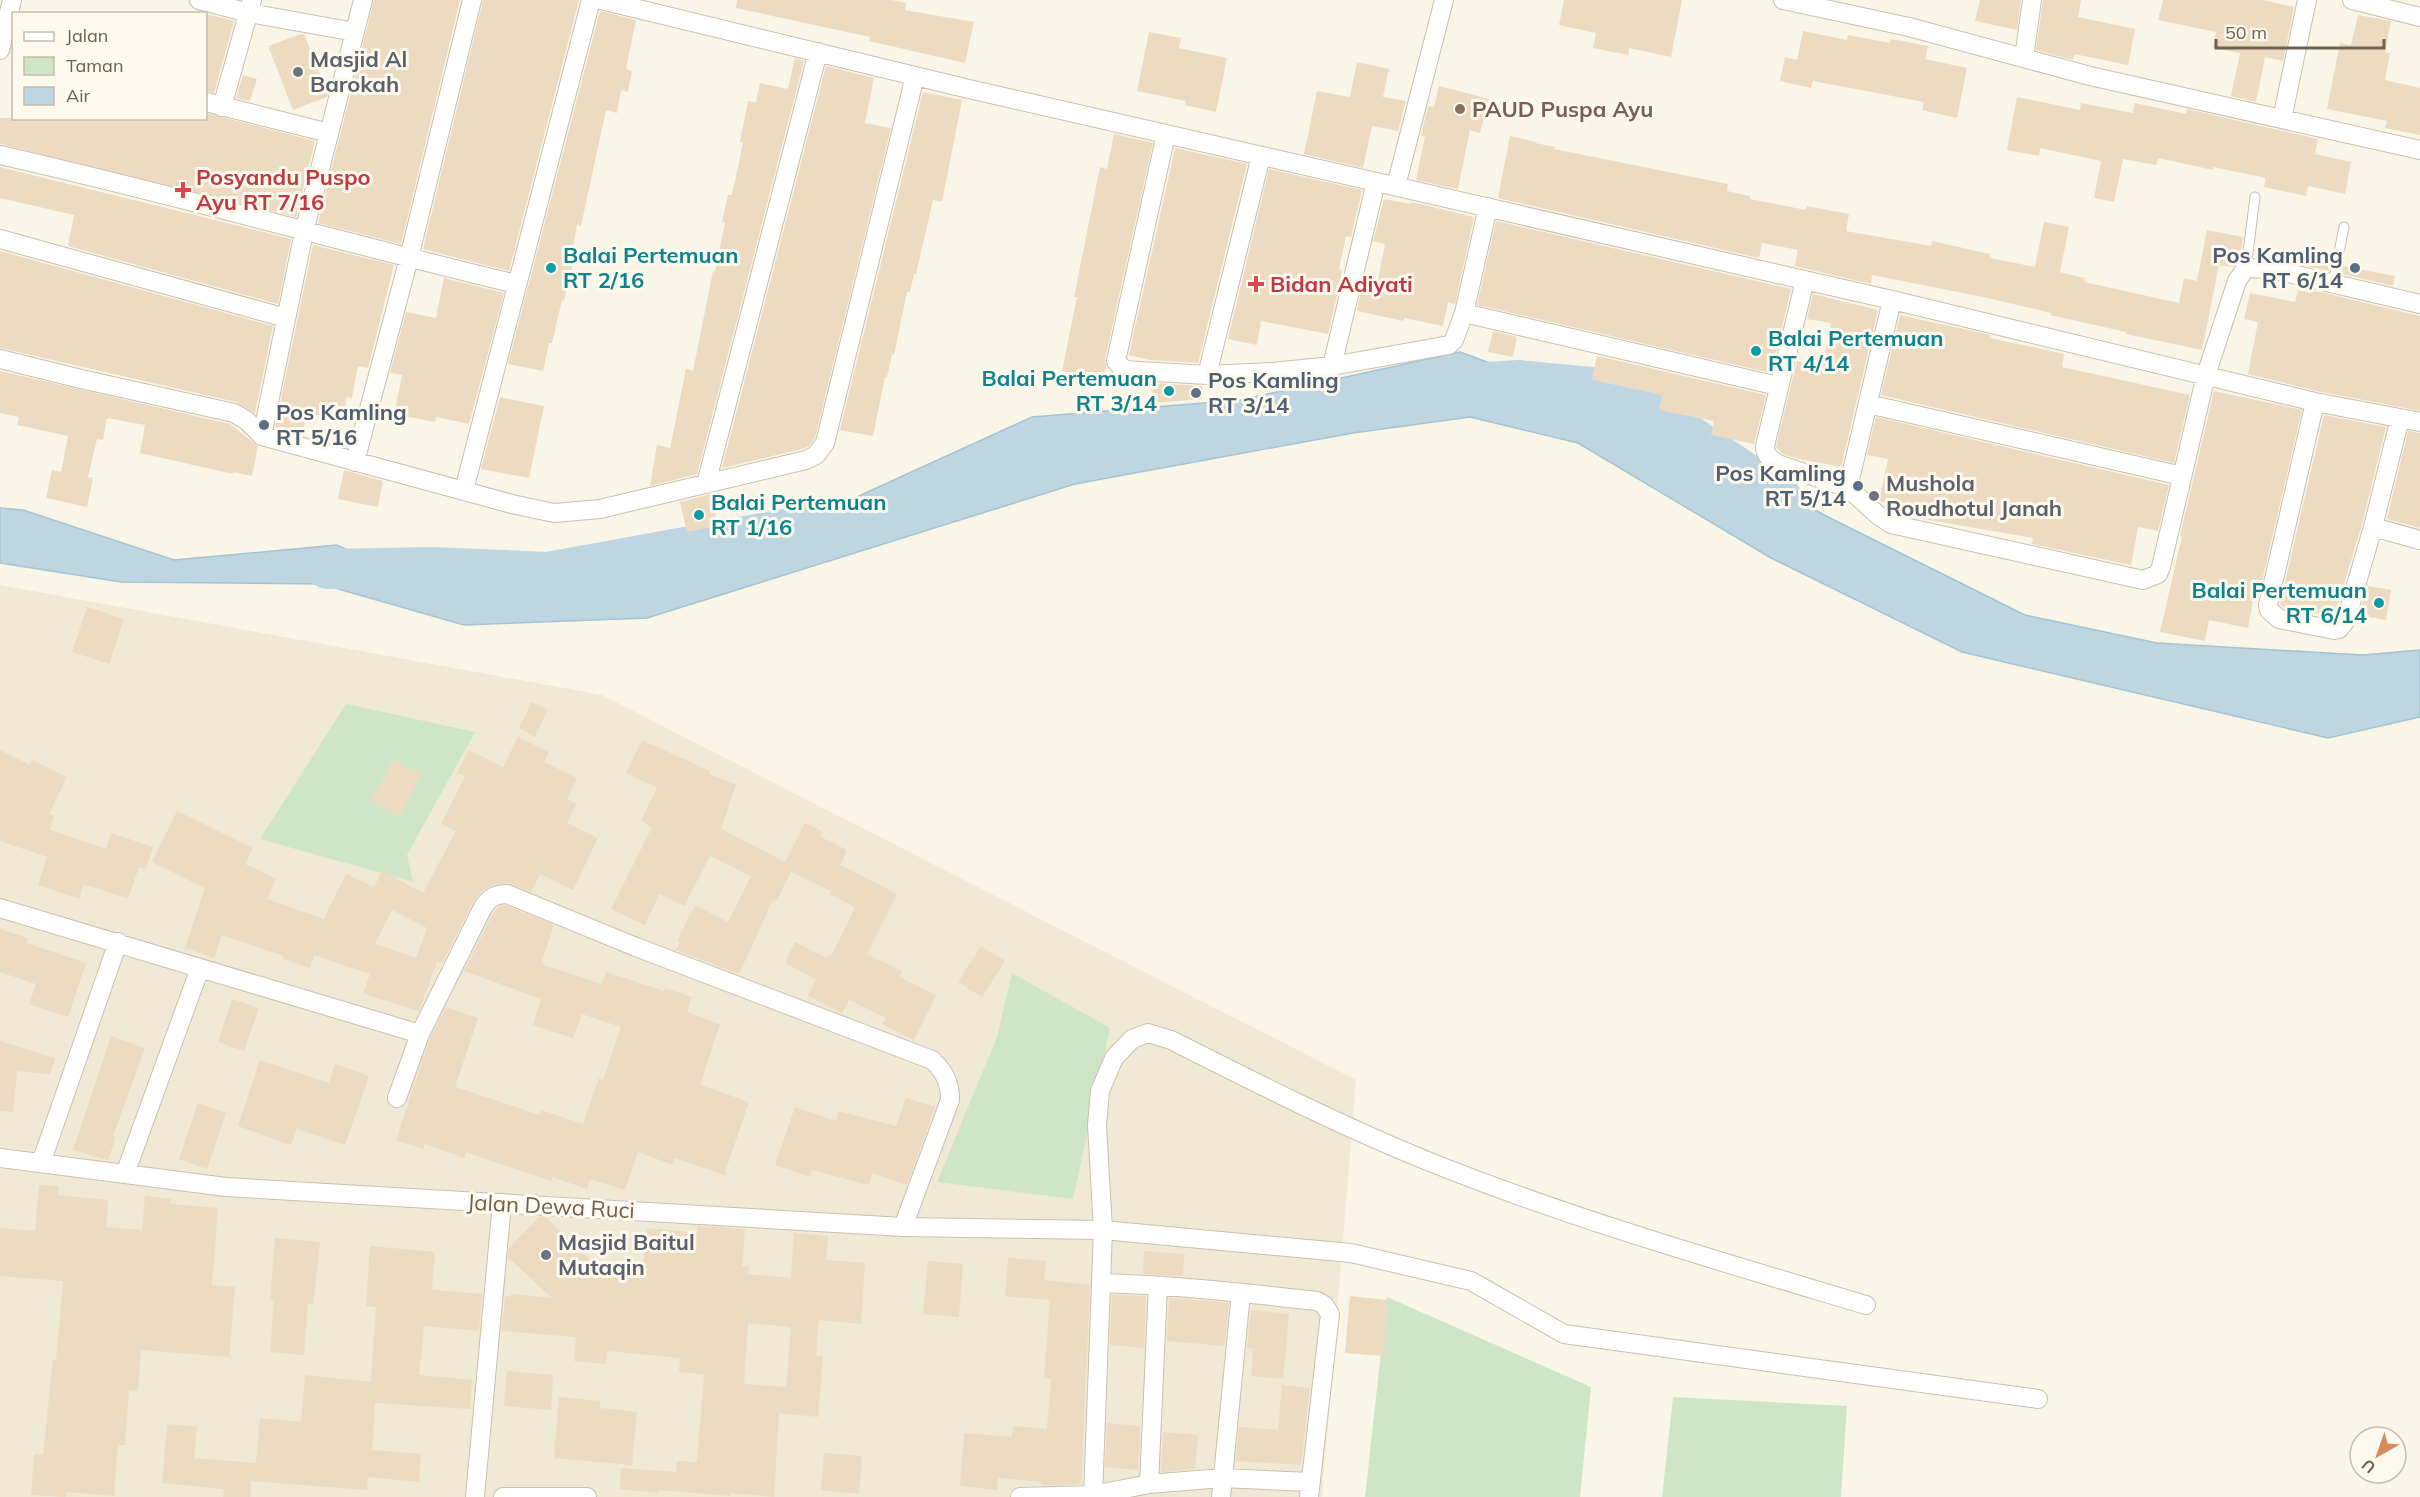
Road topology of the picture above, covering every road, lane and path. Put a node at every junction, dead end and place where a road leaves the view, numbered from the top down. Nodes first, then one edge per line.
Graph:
1 (12, 0) edge
2 (199, 0) edge
3 (363, 0) edge
4 (472, 0) edge
5 (591, 0) edge
6 (601, 0) edge
7 (1444, 0) edge
8 (1783, 0) edge
9 (2032, 0) edge
10 (2307, 0) edge
11 (2352, 0) edge
12 (250, 7) edge
13 (2420, 17) edge
14 (355, 32) junction
15 (0, 51) edge
16 (818, 52) junction
17 (2024, 58) junction
18 (915, 75) junction
19 (214, 105) edge
20 (2282, 119) junction
21 (329, 132) junction
22 (1166, 134) junction
23 (2420, 150) edge
24 (0, 155) edge
25 (1261, 156) junction
26 (1376, 182) junction
27 (1396, 186) junction
28 (2255, 196) dead end
29 (1488, 207) junction
30 (2344, 227) dead end
31 (304, 232) junction
32 (0, 239) edge
33 (409, 258) junction
34 (2246, 268) junction
35 (1805, 280) junction
36 (2333, 283) junction
37 (516, 284) junction
38 (1892, 300) junction
39 (2420, 304) edge
40 (1464, 313) junction
41 (286, 318) junction
42 (0, 359) edge
43 (1332, 366) junction
44 (1207, 375) junction
45 (2206, 375) junction
46 (1778, 386) junction
47 (2315, 402) junction
48 (1868, 404) junction
49 (2400, 418) junction
50 (2420, 422) edge
51 (262, 436) junction
52 (355, 462) junction
53 (2182, 476) junction
54 (706, 484) junction
55 (1848, 488) junction
56 (464, 490) junction
57 (2373, 527) junction
58 (2420, 540) edge
59 (0, 908) edge
60 (118, 942) junction
61 (200, 968) junction
62 (420, 1034) junction
63 (397, 1098) dead end
64 (0, 1158) edge
65 (40, 1163) junction
66 (125, 1174) junction
67 (502, 1203) junction
68 (903, 1227) junction
69 (1103, 1230) junction
70 (1101, 1283) junction
71 (1158, 1286) junction
72 (1241, 1293) junction
73 (1866, 1305) dead end
74 (2038, 1399) dead end
75 (1222, 1478) junction
76 (1149, 1484) junction
77 (1309, 1490) edge
78 (1093, 1496) edge
79 (476, 1497) edge
80 (503, 1497) edge
81 (587, 1497) edge
82 (1020, 1497) edge
83 (1221, 1497) edge

1 - 15 street
2 - 12 street
3 - 14 street
4 - 33 street
5 - 37 street
6 - 16 street
7 - 27 street
8 - 17 street
9 - 17 street
10 - 20 street
11 - 13 street
12 - 14 street
12 - 19 street
14 - 21 street
16 - 18 street
16 - 54 street
17 - 20 street
18 - 22 street
18 - 54 street
19 - 21 street
20 - 23 street
21 - 31 street
22 - 25 street
22 - 44 street
24 - 31 street
25 - 26 street
25 - 44 street
26 - 27 street
26 - 43 street
27 - 29 street
28 - 34 lane
29 - 35 street
29 - 40 street
30 - 36 lane
31 - 33 street
31 - 41 street
32 - 41 street
33 - 37 street
33 - 52 street
34 - 36 street
34 - 45 street
35 - 38 street
35 - 46 street
36 - 39 street
37 - 56 street
38 - 45 street
38 - 48 street
40 - 43 street
40 - 46 street
41 - 51 street
42 - 51 street
43 - 44 street
45 - 47 street
45 - 53 street
46 - 55 street
47 - 49 street
47 - 57 street
48 - 53 street
48 - 55 street
49 - 50 street
49 - 57 street
51 - 52 street
52 - 56 street
53 - 55 street
54 - 56 street
57 - 58 street
59 - 60 street
60 - 61 street
60 - 65 street
61 - 62 street
61 - 66 street
62 - 63 street
62 - 68 street
64 - 65 street, Jalan Dewa Ruci
65 - 66 street, Jalan Dewa Ruci
66 - 67 street, Jalan Dewa Ruci
67 - 68 street, Jalan Dewa Ruci
67 - 79 street
68 - 69 street, Jalan Dewa Ruci
69 - 70 street
69 - 73 street
69 - 74 street, Jalan Dewa Ruci
70 - 71 street
70 - 78 street
71 - 72 street
71 - 76 street
72 - 75 street
72 - 77 street
75 - 76 street
75 - 77 street
75 - 83 street
76 - 78 street
78 - 82 street
80 - 81 street

